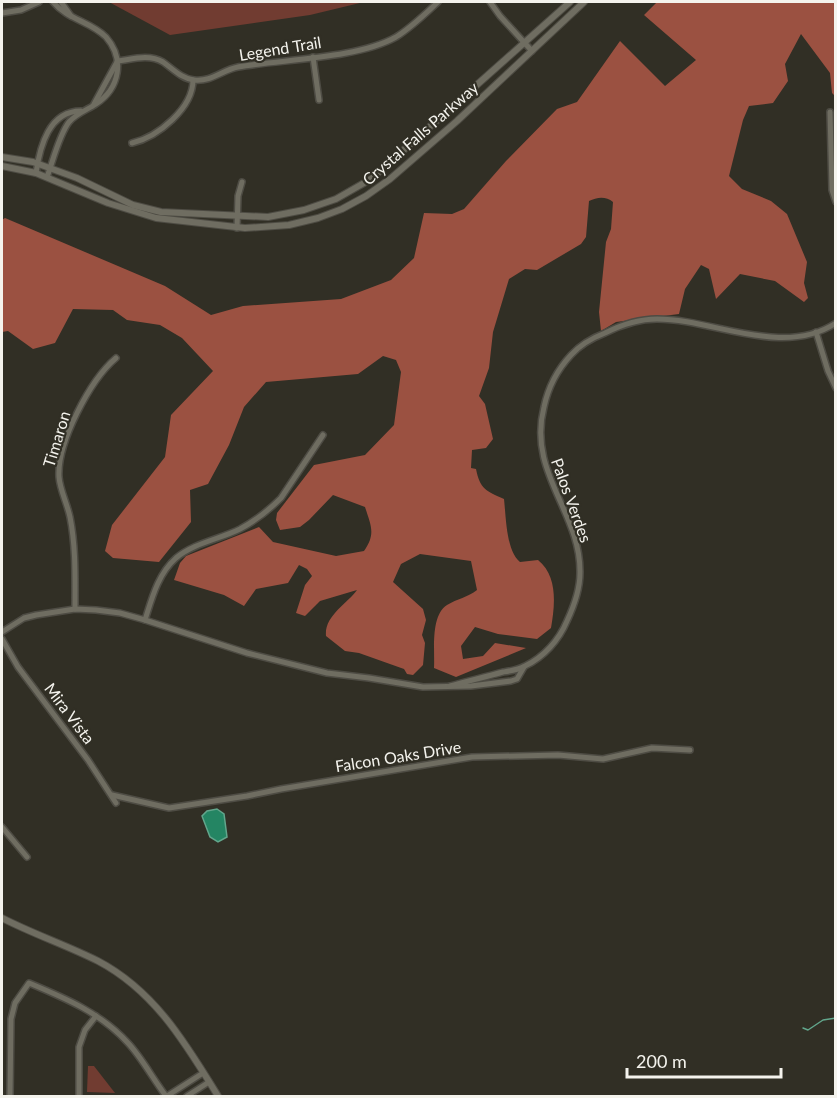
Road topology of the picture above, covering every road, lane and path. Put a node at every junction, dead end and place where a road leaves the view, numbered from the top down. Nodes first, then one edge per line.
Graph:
1 (39, 2) edge
2 (53, 2) edge
3 (61, 2) edge
4 (438, 2) edge
5 (490, 2) edge
6 (570, 2) edge
7 (584, 2) edge
8 (2, 13) edge
9 (72, 17) junction
10 (524, 43) junction
11 (532, 51) junction
12 (313, 57) junction
13 (118, 61) junction
14 (193, 80) junction
15 (319, 100) dead end
16 (83, 111) junction
17 (830, 112) dead end
18 (132, 143) dead end
19 (2, 157) edge
20 (38, 163) junction
21 (2, 166) edge
22 (50, 168) junction
23 (36, 173) junction
24 (47, 177) junction
25 (242, 182) dead end
26 (836, 202) edge
27 (237, 216) junction
28 (237, 228) junction
29 (836, 323) edge
30 (816, 332) junction
31 (116, 358) dead end
32 (836, 388) edge
33 (323, 435) dead end
34 (75, 609) junction
35 (145, 620) junction
36 (2, 632) edge
37 (2, 639) edge
38 (524, 667) junction
39 (450, 686) junction
40 (690, 750) dead end
41 (112, 795) junction
42 (116, 803) dead end
43 (2, 827) edge
44 (27, 857) dead end
45 (2, 918) edge
46 (96, 1016) junction
47 (2, 1064) edge
48 (10, 1064) junction
49 (203, 1073) junction
50 (209, 1082) junction
51 (10, 1096) edge
52 (79, 1096) edge
53 (166, 1096) edge
54 (187, 1096) edge
55 (218, 1096) edge

1 - 8 street
2 - 9 street
3 - 9 street
4 - 12 street, Legend Trail
5 - 10 street
6 - 10 street, Crystal Falls Parkway
7 - 11 street, Crystal Falls Parkway
9 - 13 street
10 - 11 street
10 - 27 street, Crystal Falls Parkway
11 - 28 street, Crystal Falls Parkway
12 - 14 street, Legend Trail
12 - 15 street
13 - 14 street
13 - 16 street
14 - 18 street
16 - 20 street
16 - 22 street
17 - 26 street
19 - 20 street, Crystal Falls Parkway
20 - 22 street, Crystal Falls Parkway
20 - 23 street
21 - 23 street, Crystal Falls Parkway
22 - 24 street
22 - 27 street, Crystal Falls Parkway
23 - 24 street, Crystal Falls Parkway
24 - 28 street, Crystal Falls Parkway
25 - 27 street
27 - 28 street
29 - 30 street, Palos Verdes
30 - 32 street
30 - 38 street, Palos Verdes
31 - 34 street, Timaron
33 - 35 street
34 - 35 street, Palos Verdes
34 - 36 street, Palos Verdes
35 - 39 street, Palos Verdes
37 - 41 street, Mira Vista
38 - 39 street, Palos Verdes
38 - 39 street, Palos Verdes
40 - 41 street, Falcon Oaks Drive
41 - 42 street, Mira Vista
43 - 44 street
45 - 49 street
46 - 48 street
46 - 52 street
46 - 53 street
47 - 48 street
48 - 51 street
49 - 50 street
49 - 53 street
50 - 54 street
50 - 55 street

